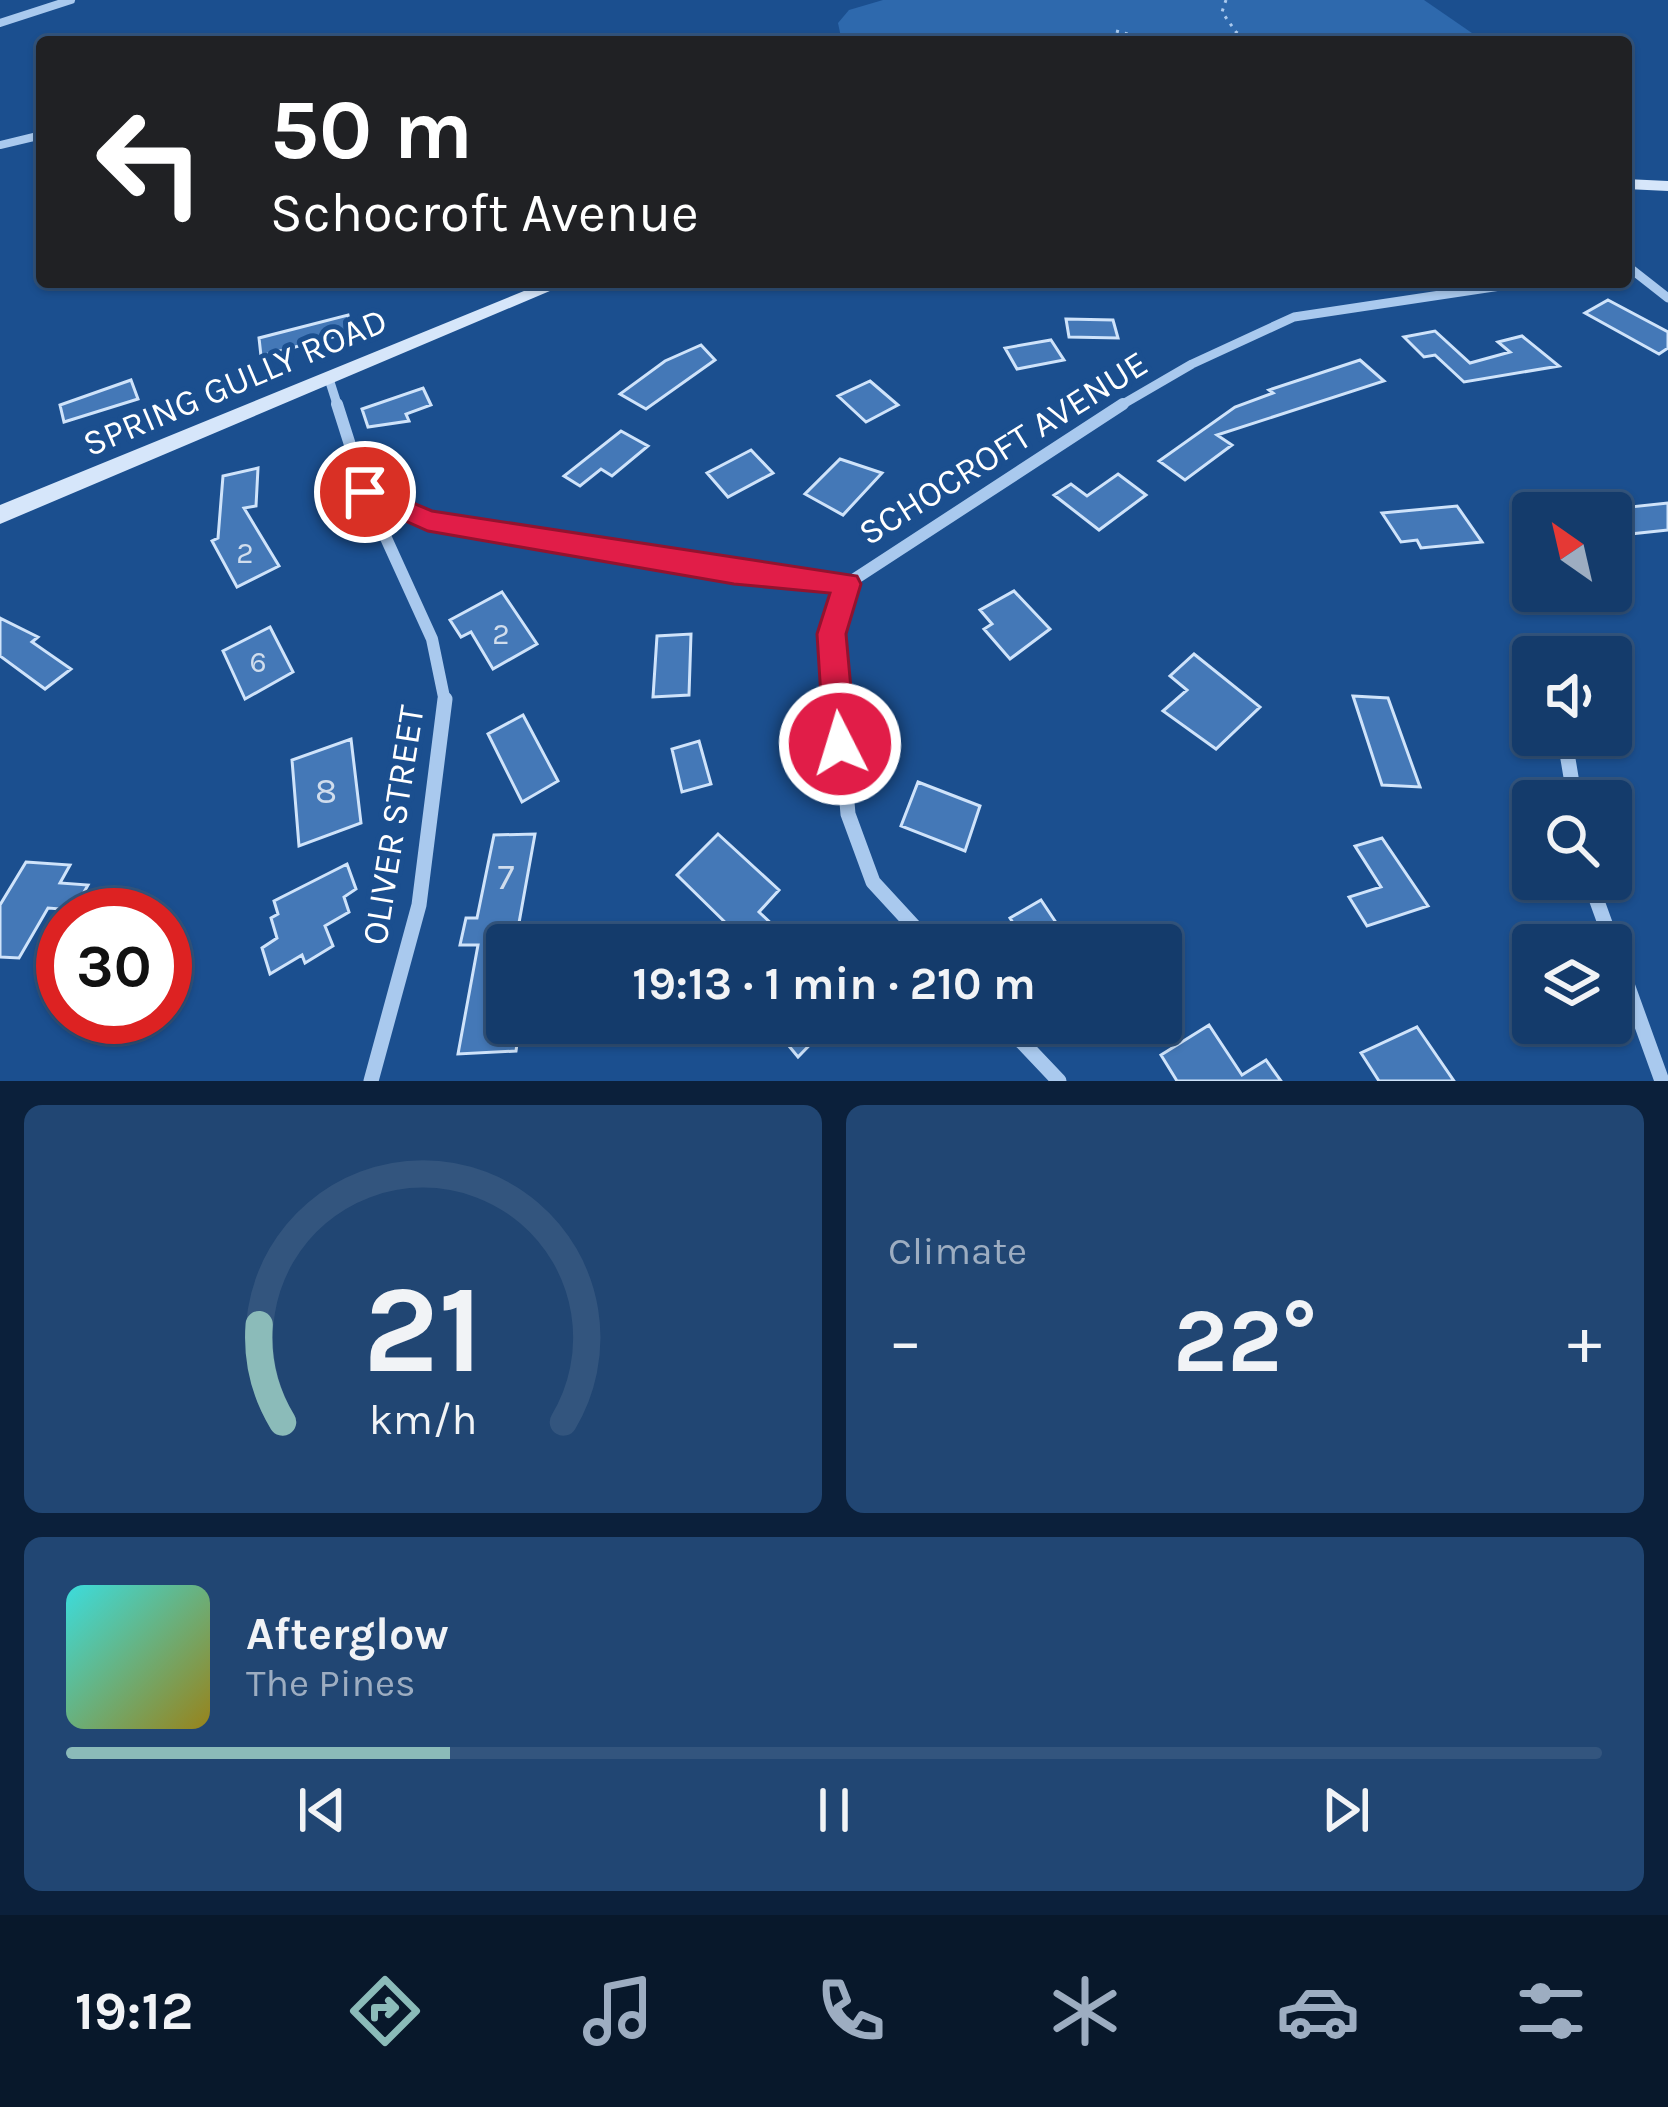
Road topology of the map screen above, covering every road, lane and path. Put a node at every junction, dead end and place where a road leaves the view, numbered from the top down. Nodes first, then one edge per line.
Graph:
1 (71, 0) edge
2 (1226, 0) edge
3 (0, 23) edge
4 (1116, 31) dead end
5 (1136, 36) edge
6 (1244, 36) edge
7 (36, 137) edge
8 (0, 146) edge
9 (1632, 184) edge
10 (1668, 186) edge
11 (1632, 270) edge
12 (548, 288) edge
13 (1487, 288) edge
14 (1668, 298) edge
15 (328, 379) junction
16 (365, 492) junction
17 (0, 515) edge
18 (847, 584) junction
19 (1597, 900) edge
20 (911, 924) edge
21 (1024, 1044) edge
22 (371, 1081) edge
23 (1059, 1081) edge
24 (1663, 1081) edge

1 - 3 street
2 - 6 path
4 - 5 path
7 - 8 street
9 - 10 main road
11 - 14 street
12 - 15 main road, SPRING GULLY ROAD
13 - 18 street, SCHOCROFT AVENUE
15 - 16 street, OLIVER STREET
15 - 17 main road, SPRING GULLY ROAD
16 - 18 street, SCHOCROFT AVENUE
16 - 22 street, OLIVER STREET
18 - 20 street
19 - 24 street
21 - 23 street

